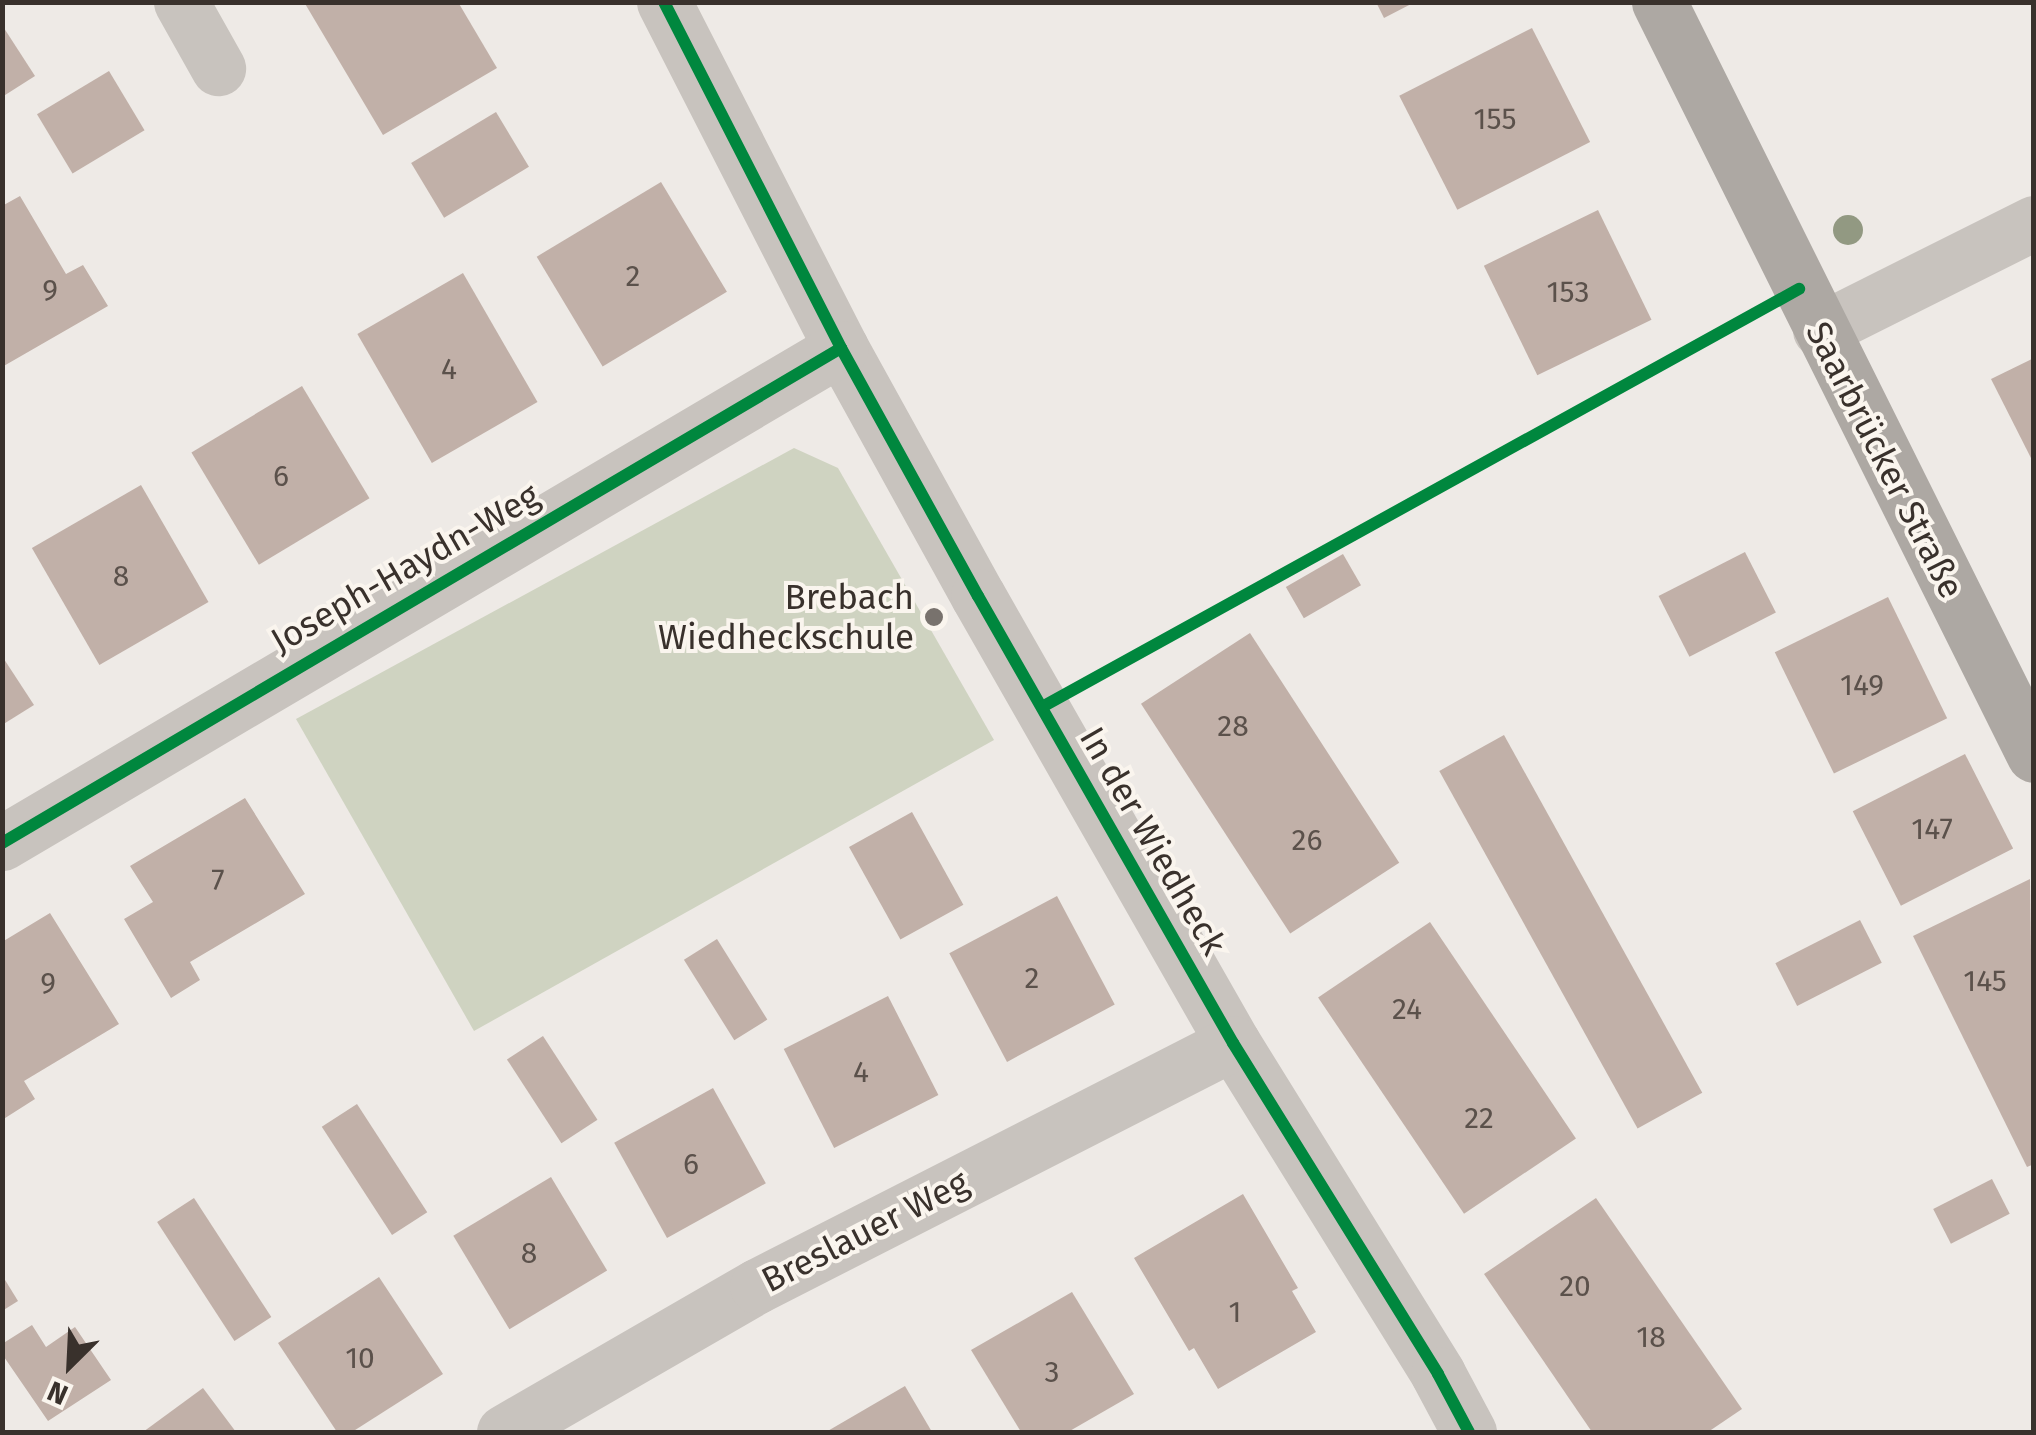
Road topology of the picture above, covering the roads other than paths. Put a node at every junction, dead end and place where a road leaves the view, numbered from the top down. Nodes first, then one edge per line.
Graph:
1 (182, 2) edge
2 (664, 2) edge
3 (1659, 2) edge
4 (218, 68) dead end
5 (2034, 223) edge
6 (1820, 330) junction
7 (841, 348) junction
8 (2034, 755) edge
9 (2, 843) edge
10 (1233, 1043) junction
11 (504, 1432) edge
12 (1469, 1432) edge

1 - 4 street
2 - 7 street, In der Wiedheck
3 - 6 main road, Saarbrücker Straße
5 - 6 street
6 - 8 main road, Saarbrücker Straße
7 - 9 street, Joseph-Haydn-Weg
7 - 10 street, In der Wiedheck
10 - 11 street, Breslauer Weg
10 - 12 street, In der Wiedheck

